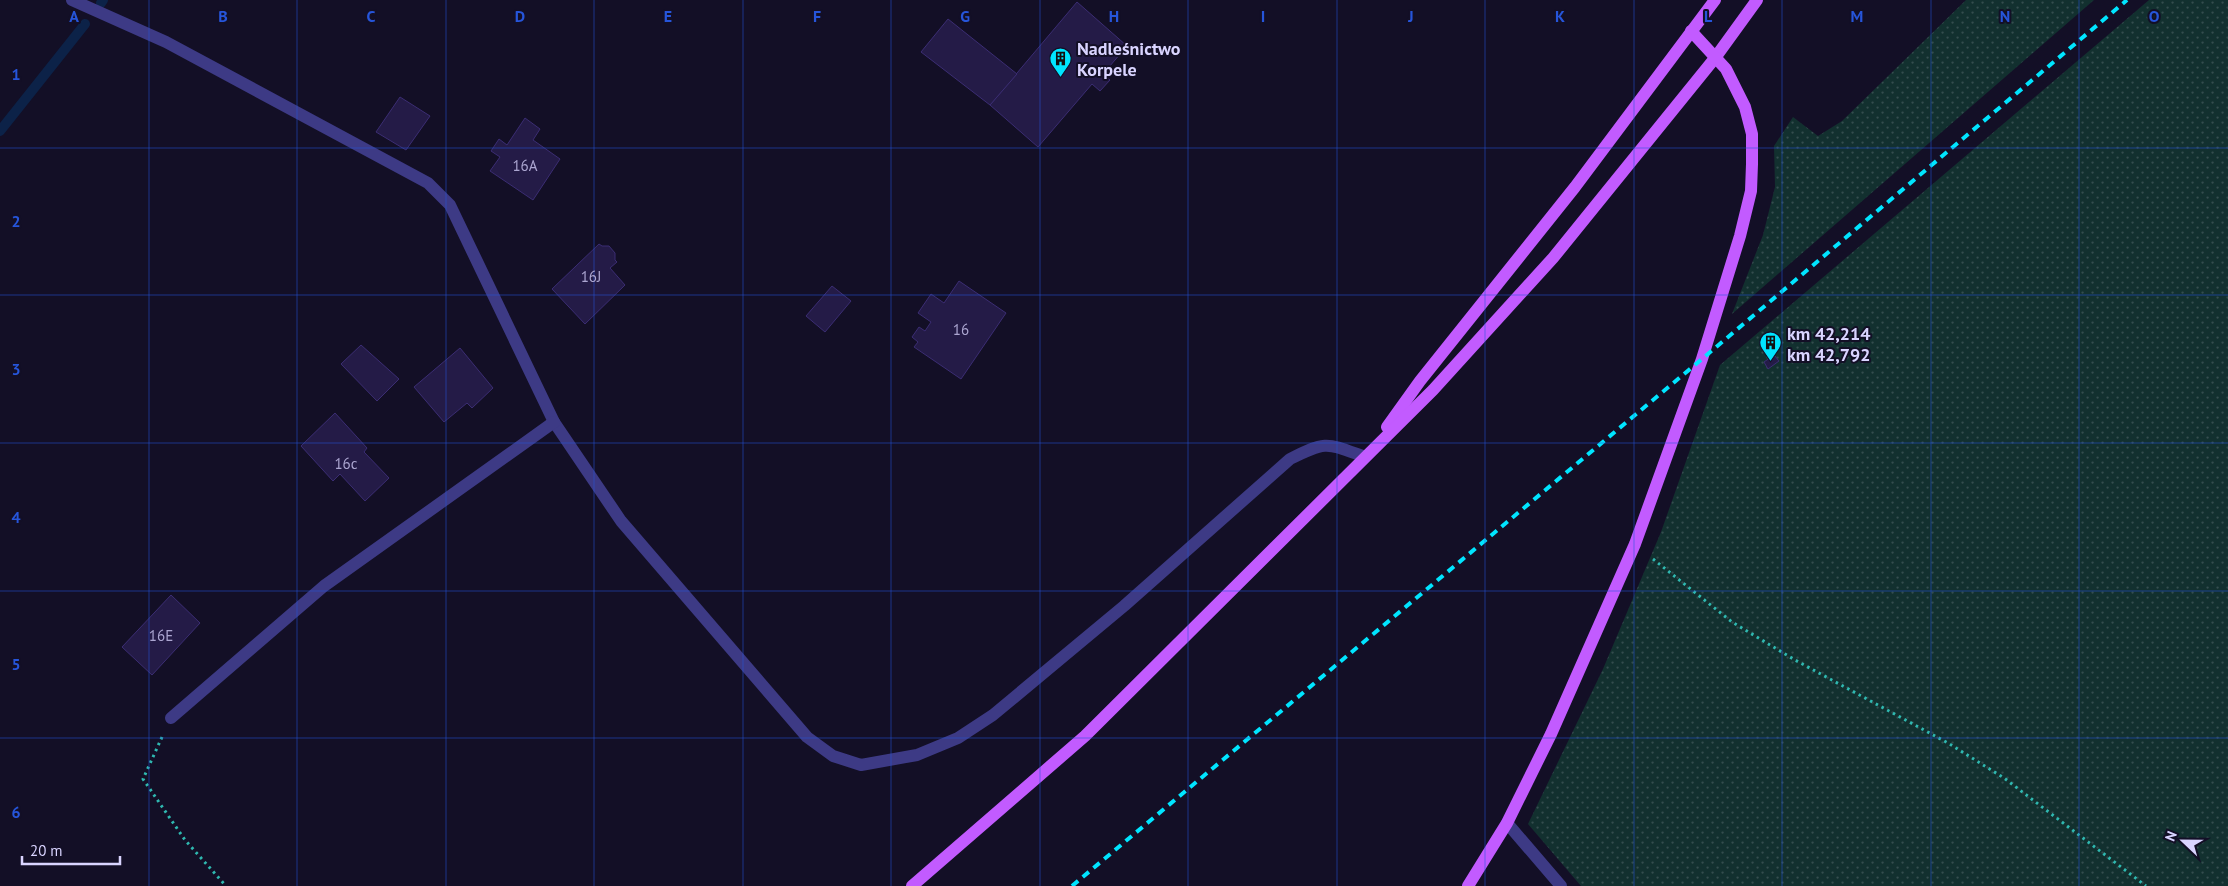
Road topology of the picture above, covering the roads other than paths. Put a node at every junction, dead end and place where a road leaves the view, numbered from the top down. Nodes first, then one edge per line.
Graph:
1 (72, 0) edge
2 (1715, 0) edge
3 (1758, 0) edge
4 (1691, 31) junction
5 (1715, 58) junction
6 (554, 422) junction
7 (1365, 457) junction
8 (171, 718) road end
9 (1507, 823) junction
10 (912, 886) edge
11 (1468, 886) edge
12 (1561, 886) edge

1 - 6 street
2 - 4 main road
3 - 5 main road
4 - 5 main road
4 - 7 main road
5 - 7 main road
5 - 9 main road
6 - 7 street
6 - 8 street
7 - 10 main road
9 - 11 main road
9 - 12 street

